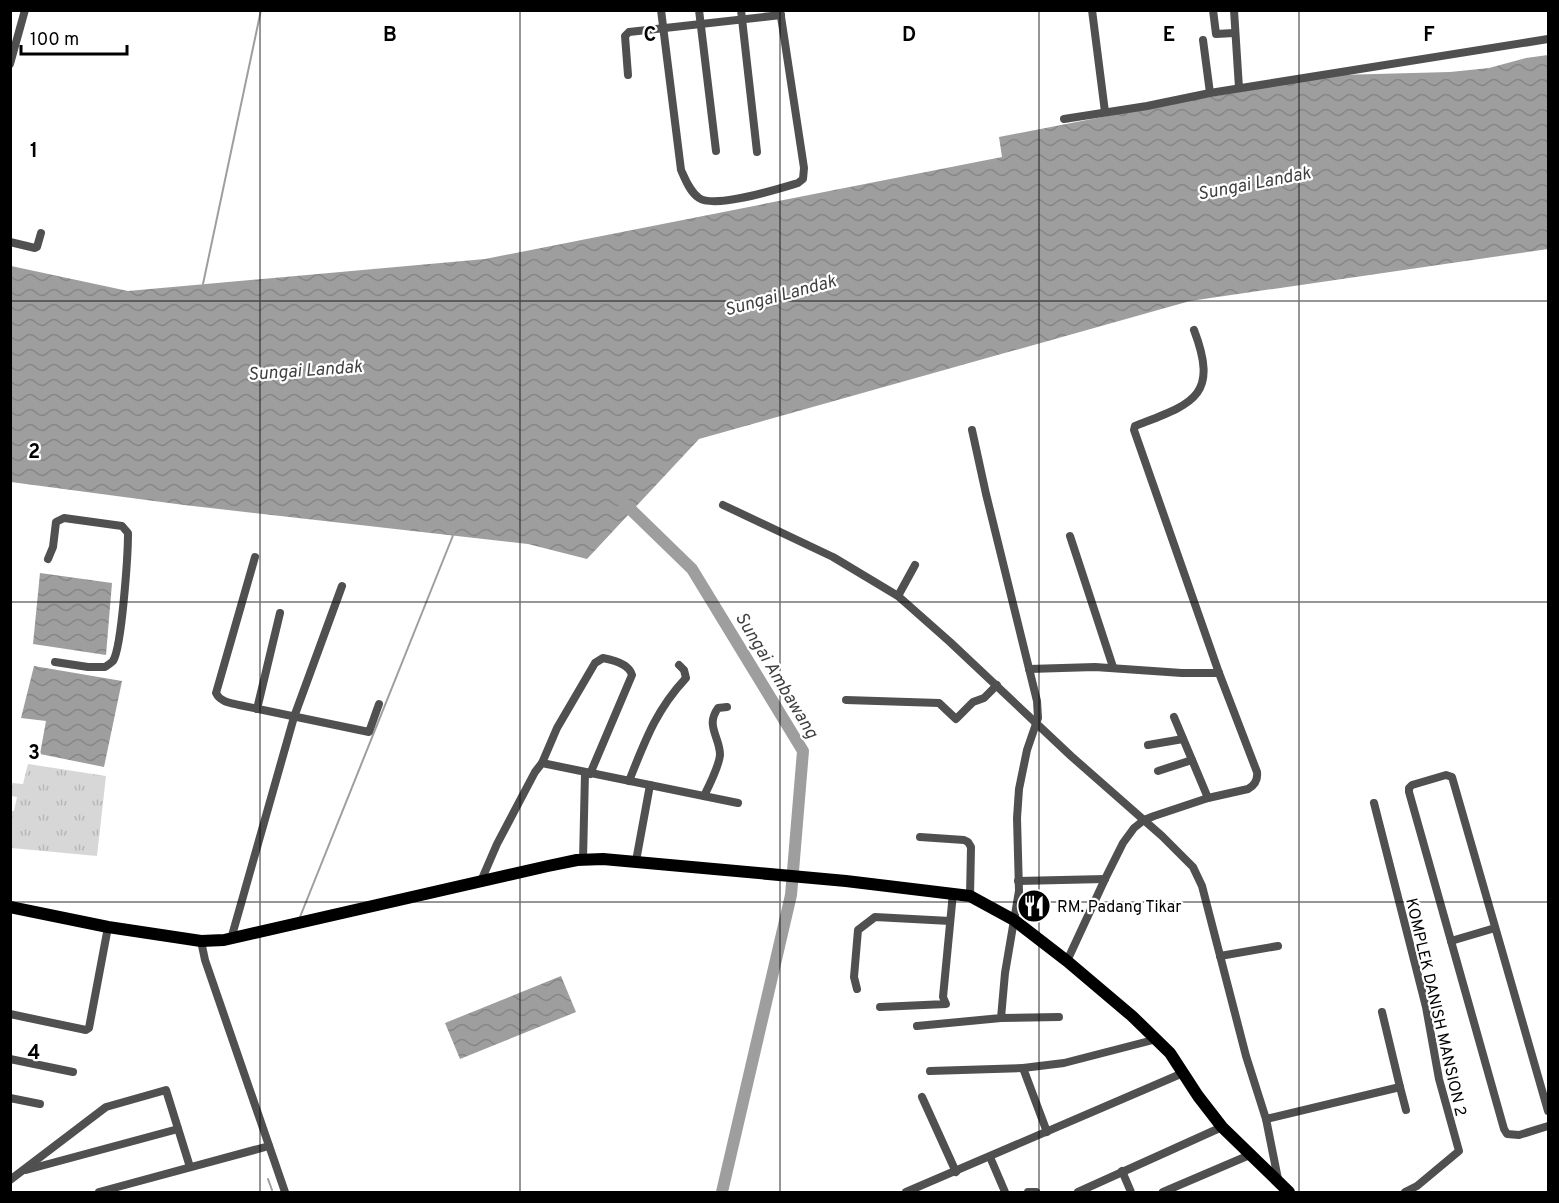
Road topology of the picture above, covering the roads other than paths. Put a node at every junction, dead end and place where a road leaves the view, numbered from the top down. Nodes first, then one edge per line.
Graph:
1 (26, 10) edge
2 (661, 10) edge
3 (699, 10) edge
4 (741, 10) edge
5 (1092, 10) edge
6 (1213, 10) edge
7 (1234, 10) edge
8 (781, 13) edge
9 (742, 20) junction
10 (700, 25) junction
11 (663, 28) junction
12 (1234, 33) junction
13 (1548, 39) edge
14 (1203, 40) dead end
15 (10, 64) edge
16 (628, 75) dead end
17 (1239, 88) junction
18 (1210, 93) junction
19 (1105, 112) junction
20 (1064, 119) dead end
21 (716, 151) dead end
22 (757, 152) dead end
23 (41, 233) dead end
24 (10, 242) edge
25 (1194, 330) dead end
26 (972, 430) dead end
27 (723, 505) dead end
28 (1070, 536) dead end
29 (255, 557) dead end
30 (48, 559) dead end
31 (915, 565) dead end
32 (342, 586) dead end
33 (898, 596) junction
34 (280, 613) dead end
35 (55, 662) dead end
36 (679, 665) dead end
37 (1113, 668) junction
38 (1029, 669) junction
39 (1219, 673) junction
40 (997, 686) junction
41 (846, 700) dead end
42 (379, 704) dead end
43 (727, 707) dead end
44 (257, 709) junction
45 (294, 717) junction
46 (1174, 717) dead end
47 (1036, 723) junction
48 (1183, 740) junction
49 (1148, 746) dead end
50 (1192, 760) junction
51 (542, 763) junction
52 (1158, 771) dead end
53 (588, 773) junction
54 (629, 781) junction
55 (650, 785) junction
56 (704, 796) junction
57 (1208, 798) junction
58 (738, 803) dead end
59 (1374, 803) dead end
60 (1144, 820) junction
61 (920, 837) dead end
62 (583, 860) junction
63 (636, 861) junction
64 (1105, 879) junction
65 (481, 881) junction
66 (1018, 881) junction
67 (953, 892) junction
68 (970, 896) junction
69 (10, 908) edge
70 (1014, 920) junction
71 (950, 921) junction
72 (108, 927) junction
73 (1495, 928) junction
74 (231, 939) junction
75 (201, 940) junction
76 (1451, 941) junction
77 (1278, 946) dead end
78 (1220, 956) junction
79 (1067, 961) junction
80 (857, 989) dead end
81 (880, 1007) dead end
82 (1382, 1012) dead end
83 (10, 1014) edge
84 (1059, 1017) dead end
85 (1001, 1018) junction
86 (917, 1026) dead end
87 (1157, 1039) junction
88 (10, 1059) edge
89 (1023, 1068) junction
90 (930, 1071) dead end
91 (73, 1072) dead end
92 (1183, 1073) junction
93 (1400, 1087) junction
94 (922, 1097) dead end
95 (10, 1098) edge
96 (40, 1104) dead end
97 (1406, 1110) dead end
98 (1548, 1111) edge
99 (1266, 1119) junction
100 (1548, 1126) edge
101 (1222, 1127) junction
102 (178, 1129) junction
103 (1047, 1132) junction
104 (268, 1146) junction
105 (1252, 1154) junction
106 (990, 1157) junction
107 (190, 1167) junction
108 (22, 1171) junction
109 (1122, 1171) junction
110 (956, 1172) junction
111 (10, 1180) edge
112 (1278, 1180) junction
113 (99, 1192) edge
114 (285, 1192) edge
115 (906, 1192) edge
116 (1005, 1192) edge
117 (1028, 1192) edge
118 (1036, 1192) edge
119 (1078, 1192) edge
120 (1131, 1192) edge
121 (1163, 1192) edge
122 (1289, 1192) edge
123 (1405, 1192) edge

1 - 15 street
2 - 11 street
3 - 10 street
4 - 9 street
5 - 19 street
6 - 12 street
7 - 12 street
8 - 9 street
8 - 11 street
9 - 10 street
9 - 22 street
10 - 11 street
10 - 21 street
11 - 16 street
12 - 17 street
13 - 17 street
14 - 18 street
17 - 18 street
18 - 19 street
19 - 20 street
23 - 24 street
25 - 39 street
26 - 38 street
27 - 33 street
28 - 37 street
29 - 44 street
30 - 35 street
31 - 33 street
32 - 45 street
33 - 40 street
34 - 44 street
36 - 54 street
37 - 38 street
37 - 39 street
38 - 47 street
39 - 57 street
40 - 41 street
40 - 47 street
42 - 45 street
43 - 56 street
44 - 45 street
45 - 74 street
46 - 48 street
47 - 60 street
47 - 66 street
48 - 49 street
48 - 50 street
50 - 52 street
50 - 57 street
51 - 53 street
51 - 53 street
51 - 65 street
53 - 54 street
53 - 62 street
54 - 55 street
55 - 56 street
55 - 63 street
56 - 58 street
57 - 60 street
59 - 123 street, KOMPLEK DANISH MANSION 2
60 - 64 street
60 - 78 street
61 - 68 street
62 - 63 main road
62 - 65 main road
63 - 67 main road
64 - 66 street
64 - 79 street
65 - 74 main road
66 - 70 street
67 - 68 main road
67 - 71 street
68 - 70 main road
69 - 72 main road
70 - 79 main road
70 - 85 street
71 - 80 street
71 - 81 street
72 - 75 main road
72 - 83 street
73 - 76 street
73 - 76 street
73 - 98 street
74 - 75 main road
75 - 104 street
76 - 100 street
77 - 78 street
78 - 99 street
79 - 87 main road
82 - 93 street
84 - 85 street
85 - 86 street
87 - 89 street
87 - 92 main road
88 - 91 street
89 - 90 street
89 - 103 street
92 - 101 main road
92 - 103 street
93 - 97 street
93 - 99 street
94 - 110 street
95 - 96 street
99 - 112 street
101 - 105 main road
101 - 109 street
102 - 107 street
102 - 108 street
102 - 108 street
103 - 106 street
104 - 107 street
104 - 114 street
105 - 112 main road
105 - 121 street
106 - 110 street
106 - 116 street
107 - 113 street
108 - 111 street
109 - 119 street
109 - 120 street
110 - 115 street
112 - 122 main road
117 - 118 street

